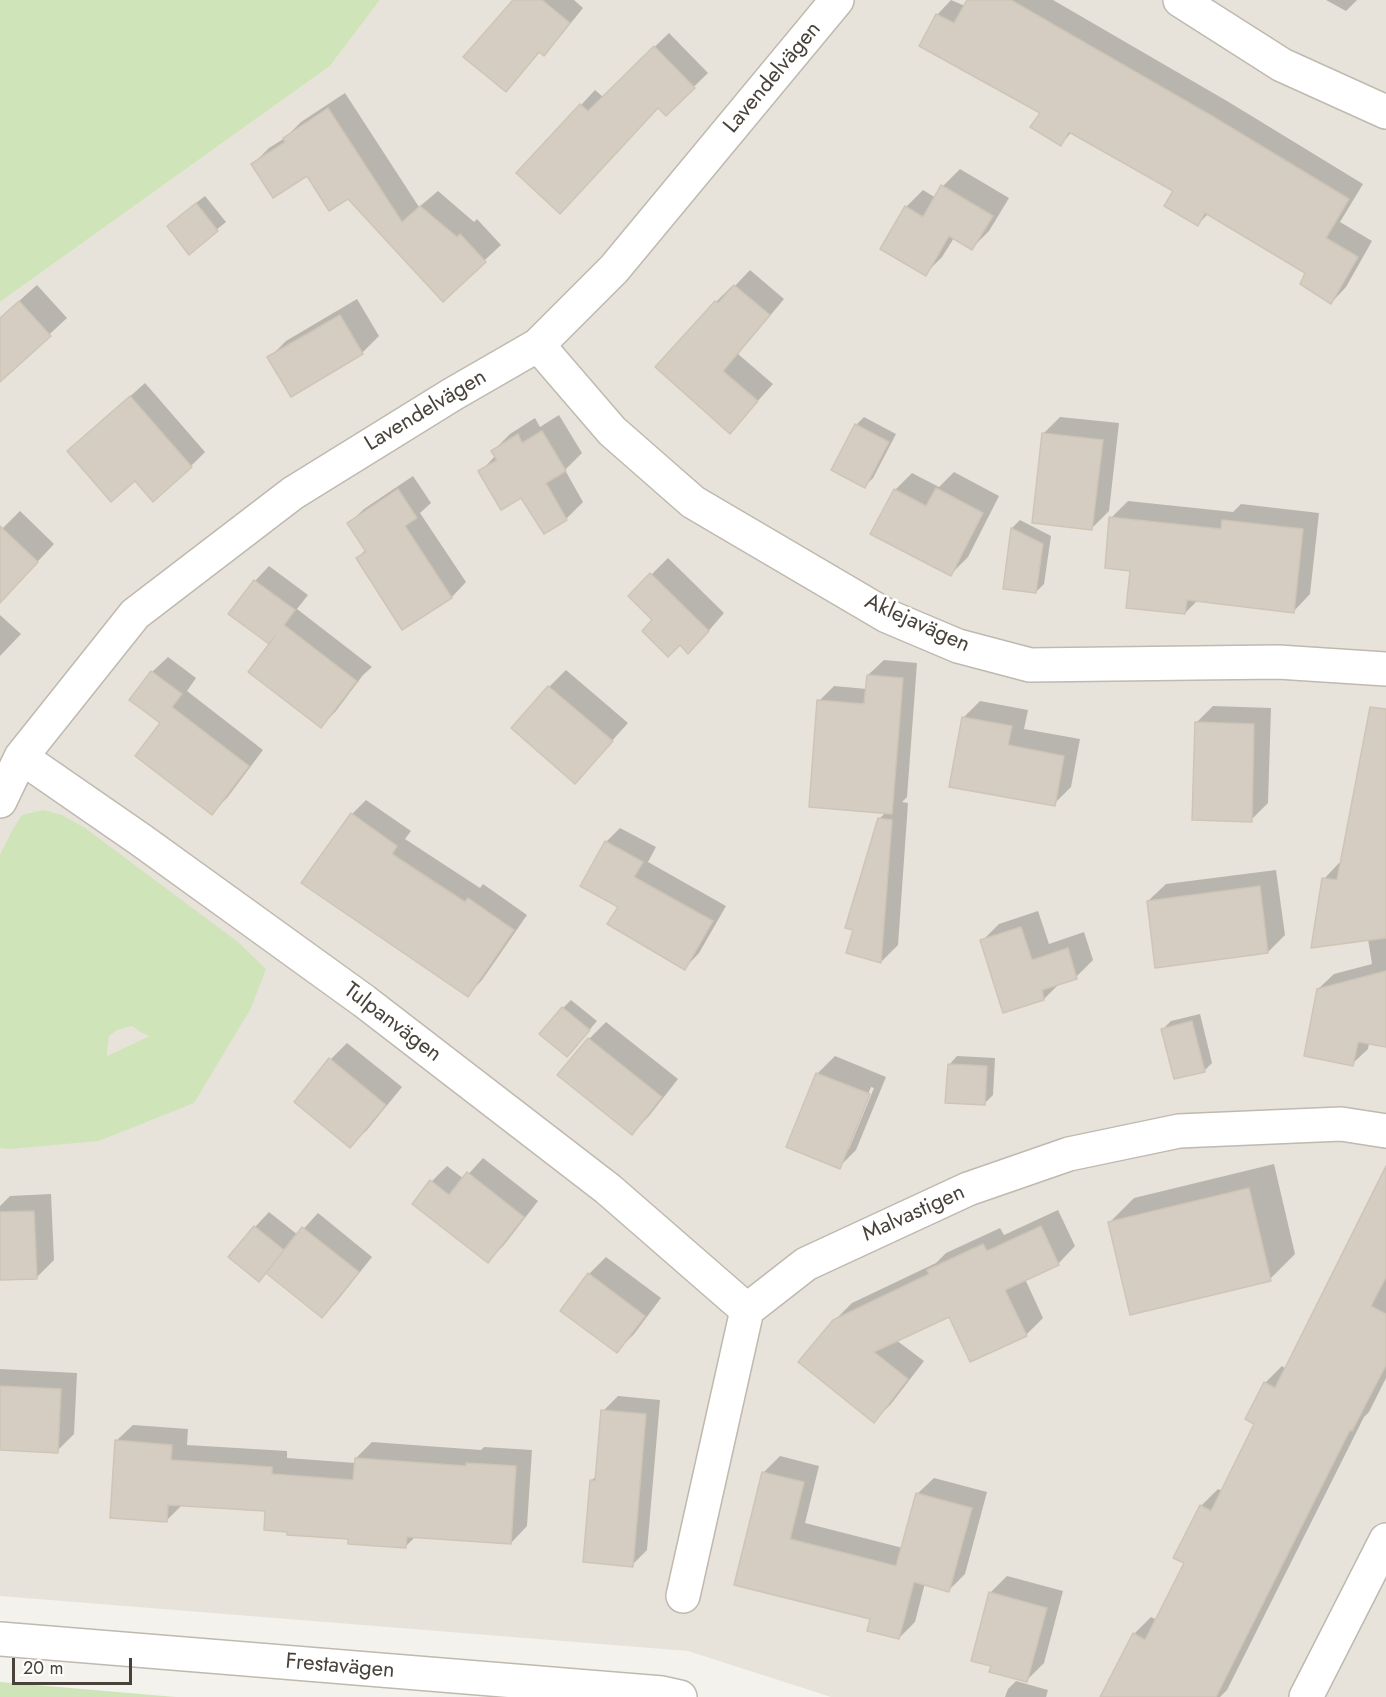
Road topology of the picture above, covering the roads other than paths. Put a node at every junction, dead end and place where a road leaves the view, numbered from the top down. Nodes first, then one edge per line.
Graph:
1 (837, 0) edge
2 (1180, 0) edge
3 (1386, 112) edge
4 (538, 345) junction
5 (1386, 669) edge
6 (21, 757) junction
7 (0, 801) edge
8 (1386, 1131) edge
9 (747, 1310) junction
10 (1386, 1540) edge
11 (683, 1596) dead end
12 (0, 1639) edge
13 (680, 1697) edge
14 (1306, 1697) edge

1 - 4 street, Lavendelvägen
2 - 3 street
4 - 5 street, Aklejavägen
4 - 6 street, Lavendelvägen
6 - 7 street, Lavendelvägen
6 - 9 street, Tulpanvägen
8 - 9 street, Malvastigen
9 - 11 street
10 - 14 street
12 - 13 street, Frestavägen

